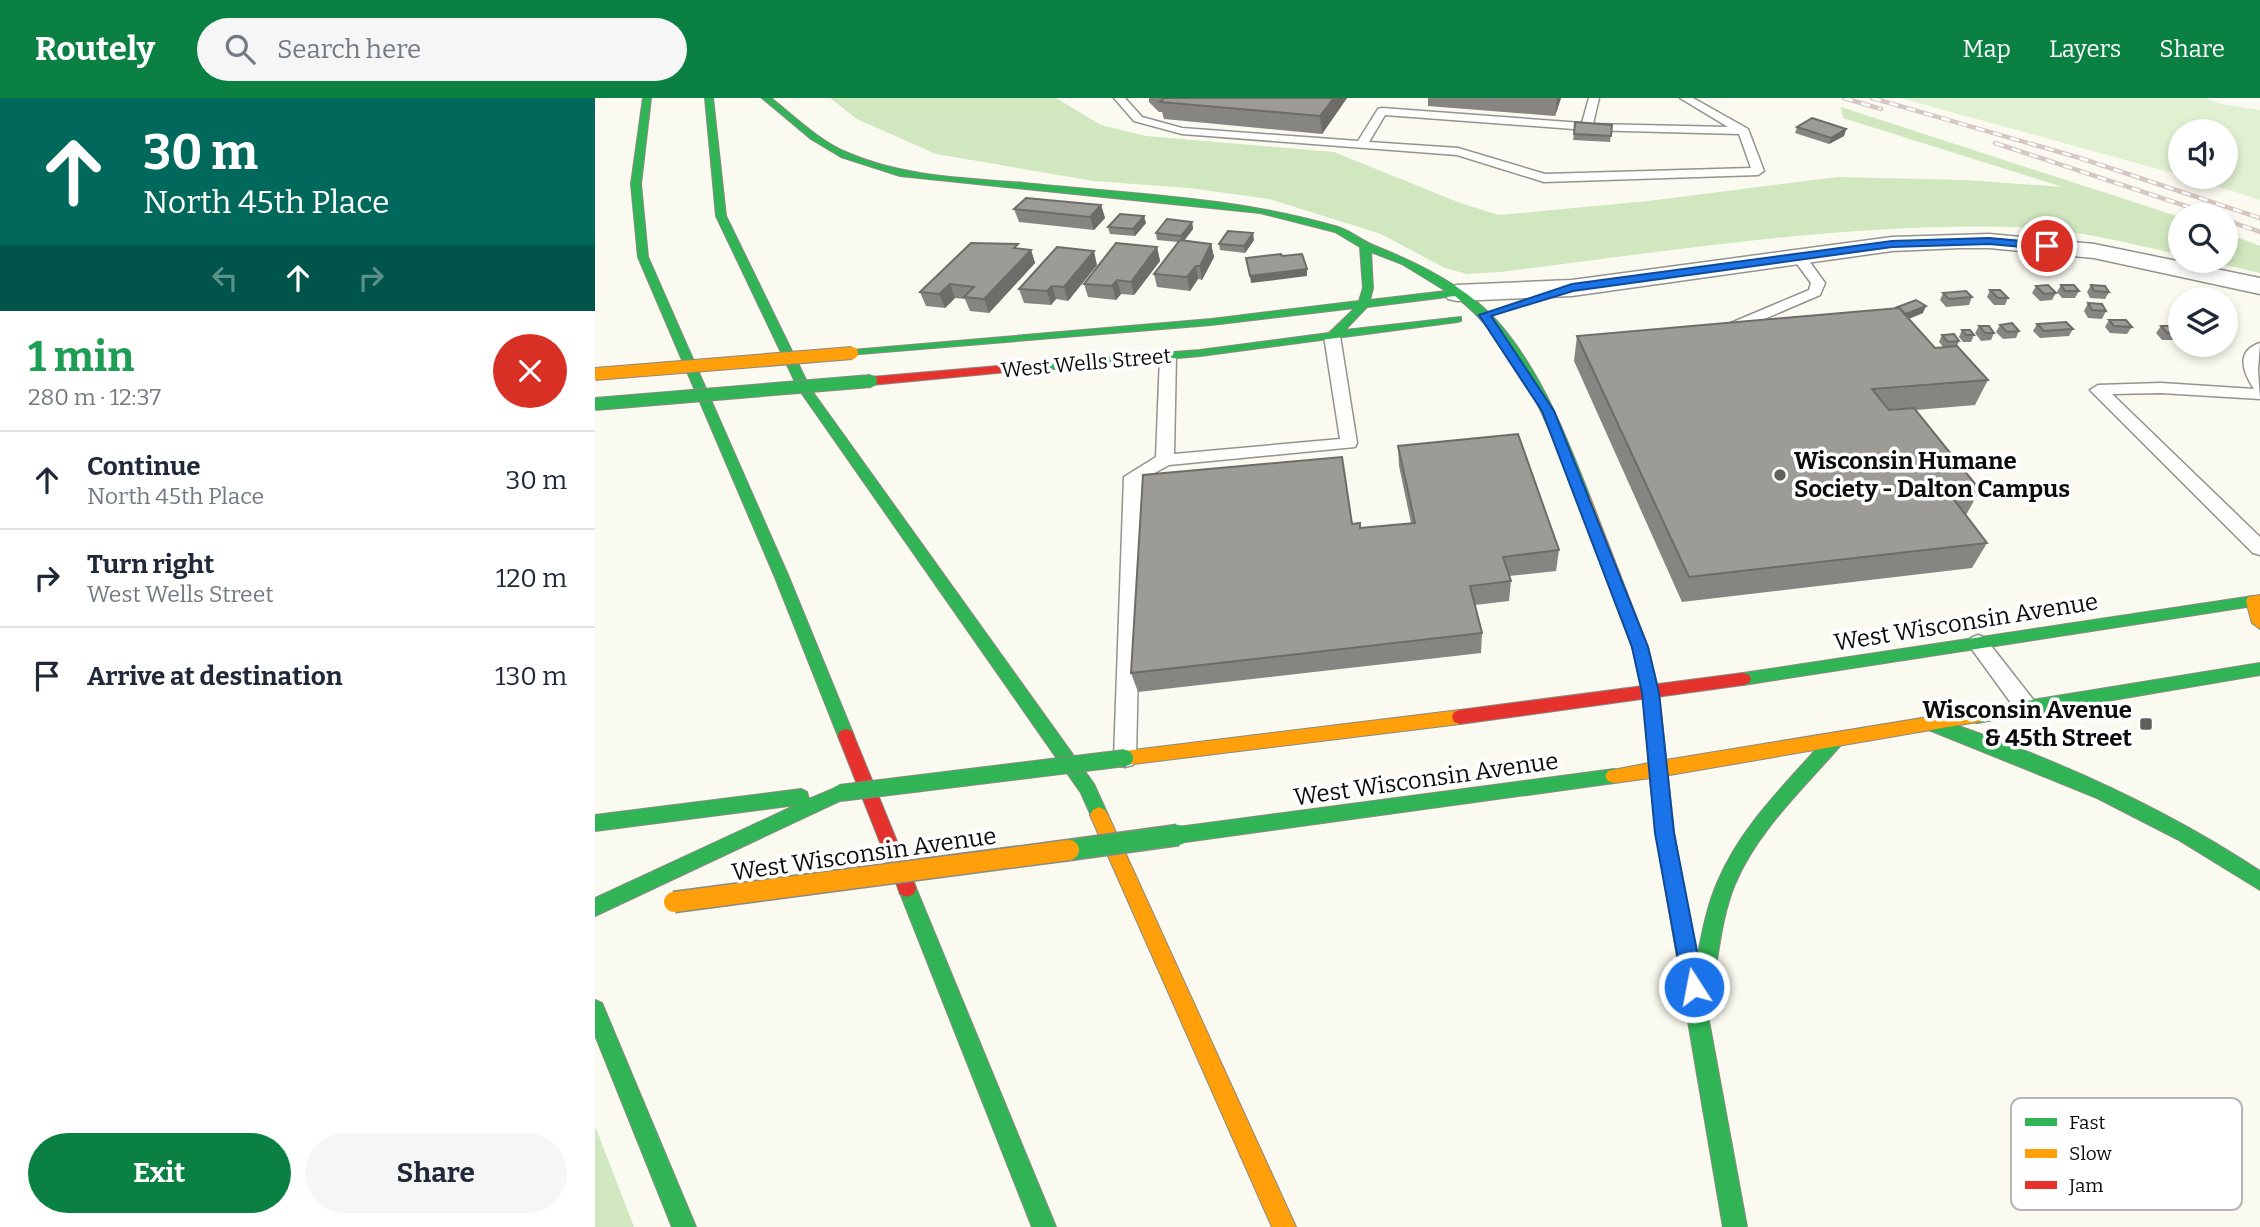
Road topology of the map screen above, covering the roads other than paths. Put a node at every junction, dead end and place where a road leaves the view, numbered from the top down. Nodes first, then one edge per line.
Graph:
1 (647, 98) edge
2 (709, 98) edge
3 (766, 98) edge
4 (1119, 98) edge
5 (1594, 98) edge
6 (1685, 98) edge
7 (1587, 127) junction
8 (1744, 131) junction
9 (1363, 143) junction
10 (1365, 246) junction
11 (1799, 257) junction
12 (2260, 286) edge
13 (1572, 288) junction
14 (1457, 293) junction
15 (1367, 303) junction
16 (1485, 315) junction
17 (1716, 334) edge
18 (1332, 336) junction
19 (2260, 348) edge
20 (1168, 356) junction
21 (595, 374) edge
22 (2260, 386) edge
23 (2260, 394) edge
24 (595, 404) edge
25 (1165, 460) junction
26 (2260, 548) edge
27 (2257, 600) edge
28 (2260, 623) edge
29 (1978, 643) junction
30 (2260, 669) edge
31 (1651, 693) junction
32 (2027, 708) junction
33 (1935, 725) junction
34 (1834, 741) junction
35 (1125, 758) junction
36 (1658, 770) junction
37 (840, 793) junction
38 (595, 823) edge
39 (2260, 881) edge
40 (668, 904) dead end
41 (595, 907) edge
42 (621, 912) dead end
43 (595, 916) edge
44 (595, 1010) edge
45 (1699, 1014) junction
46 (684, 1227) edge
47 (1044, 1227) edge
48 (1284, 1227) edge
49 (1735, 1227) edge

1 - 47 main road
2 - 48 main road
3 - 10 main road
4 - 9 lane
5 - 7 lane
6 - 8 lane
7 - 8 lane
7 - 9 lane
8 - 9 lane
10 - 14 main road
10 - 15 main road
11 - 12 street, West Wells Street
11 - 13 street, West Wells Street
11 - 17 lane
13 - 14 street, West Wells Street
13 - 16 street, West Wells Street
14 - 15 main road, West Wells Street
14 - 16 main road
15 - 18 main road
15 - 21 main road, West Wells Street, bridge
16 - 18 main road, West Wells Street
16 - 31 main road
18 - 20 main road, West Wells Street
18 - 25 lane
19 - 22 lane
20 - 24 main road, West Wells Street, bridge
20 - 25 lane
23 - 26 lane
25 - 35 lane
27 - 28 main road
27 - 29 main road, West Wisconsin Avenue
29 - 31 main road, West Wisconsin Avenue
29 - 32 lane
30 - 32 main road, West Wisconsin Avenue
31 - 35 main road, West Wisconsin Avenue
31 - 36 main road
32 - 33 main road, West Wisconsin Avenue
33 - 34 main road, West Wisconsin Avenue
33 - 39 main road
34 - 36 main road, West Wisconsin Avenue
34 - 45 main road
35 - 37 main road, West Wisconsin Avenue, bridge
36 - 40 main road, West Wisconsin Avenue, bridge
36 - 45 main road
37 - 38 main road, West Wisconsin Avenue
37 - 41 main road
42 - 43 main road
44 - 46 main road
45 - 49 main road

